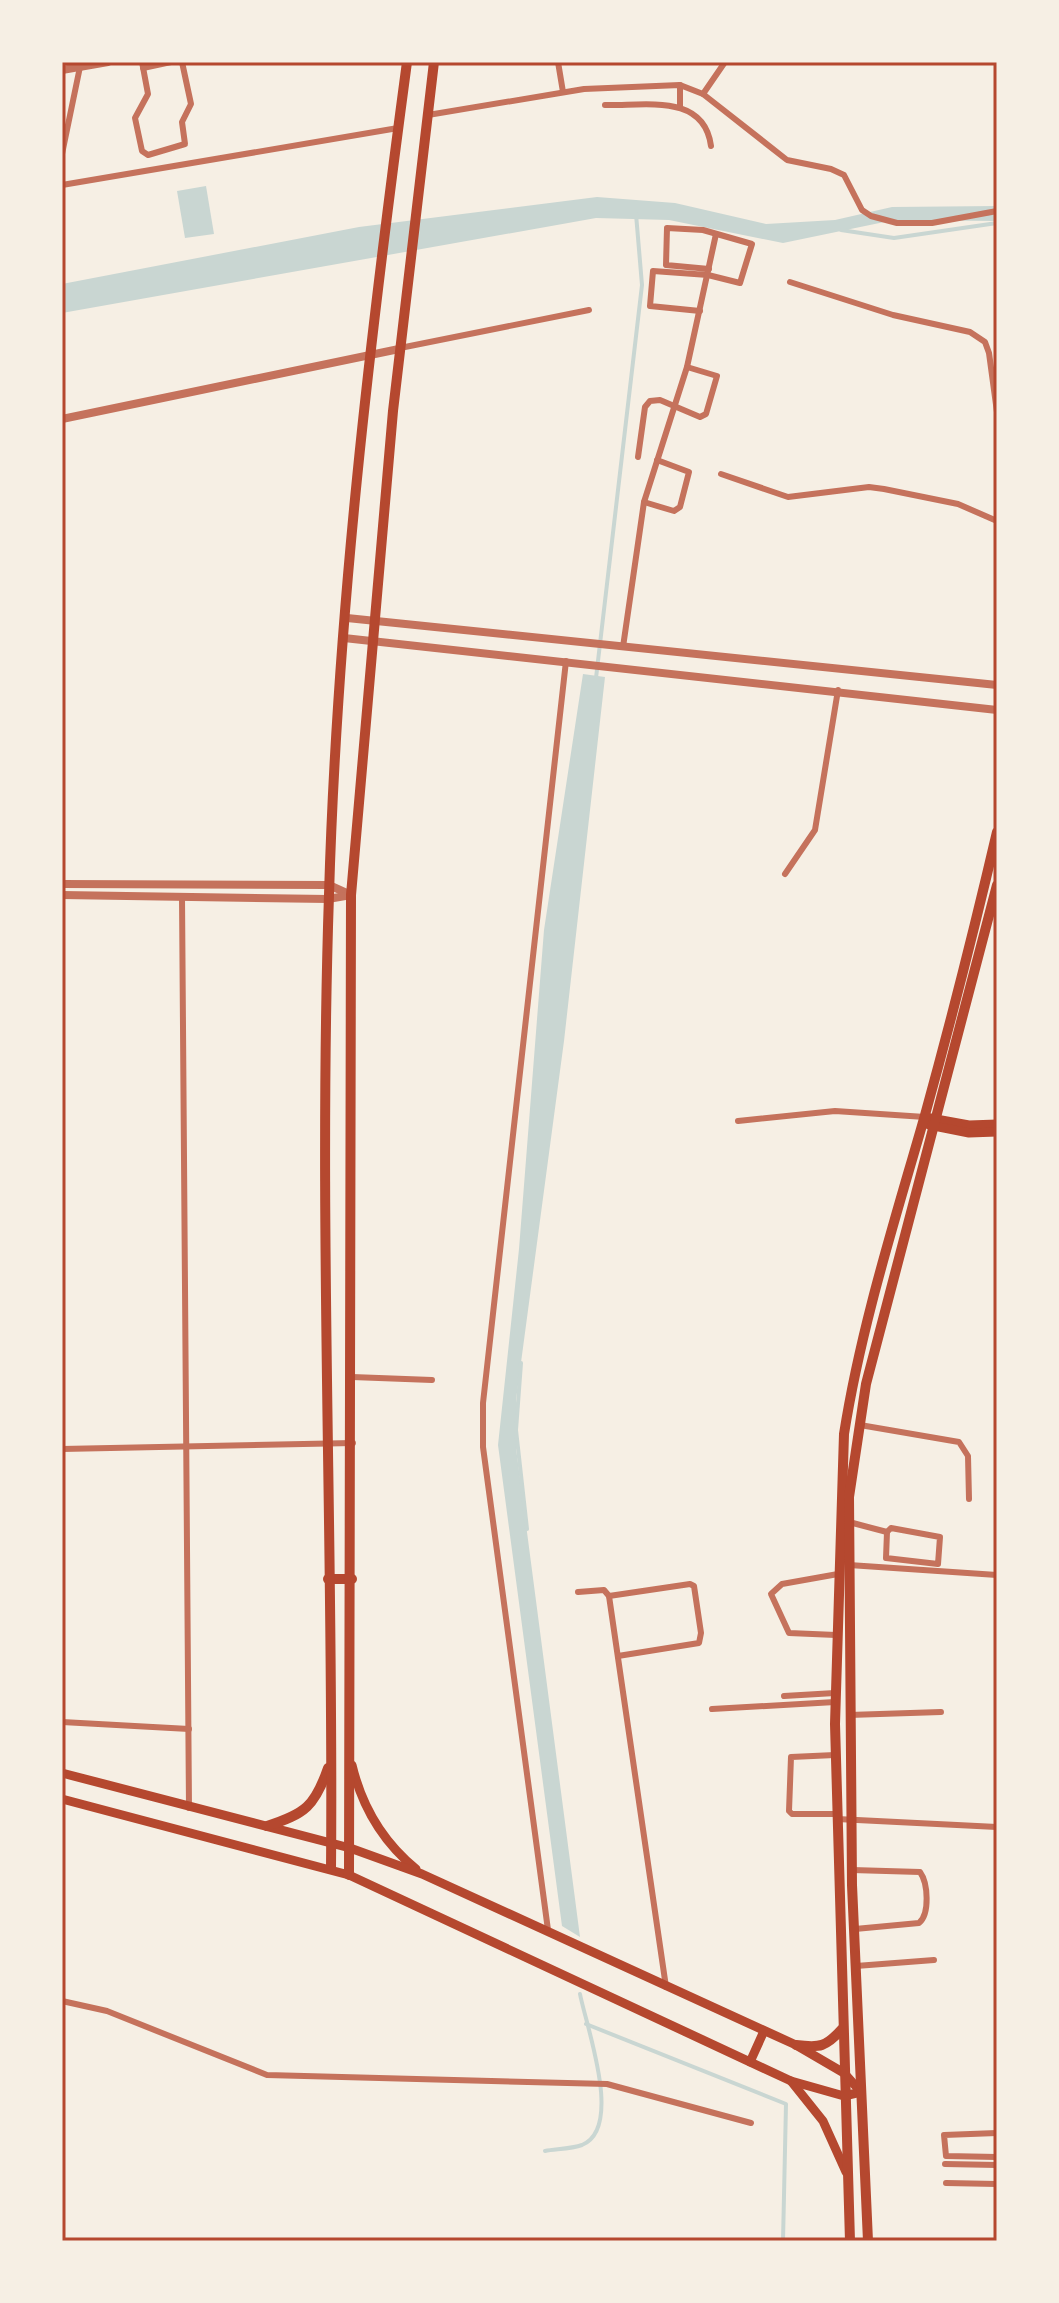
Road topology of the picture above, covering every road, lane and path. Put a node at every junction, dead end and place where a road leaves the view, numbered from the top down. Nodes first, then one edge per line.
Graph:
1 (108, 62) edge
2 (171, 62) edge
3 (182, 62) edge
4 (407, 62) edge
5 (434, 62) edge
6 (558, 62) edge
7 (725, 62) edge
8 (97, 63) edge
9 (80, 64) edge
10 (143, 65) edge
11 (62, 70) edge
12 (680, 85) junction
13 (563, 92) junction
14 (703, 94) junction
15 (605, 105) dead end
16 (680, 106) junction
17 (428, 115) junction
18 (398, 128) junction
19 (711, 146) dead end
20 (62, 154) edge
21 (62, 185) edge
22 (997, 211) edge
23 (716, 234) junction
24 (708, 272) junction
25 (790, 282) dead end
26 (589, 310) dead end
27 (700, 311) junction
28 (399, 349) junction
29 (368, 356) junction
30 (687, 367) junction
31 (674, 408) junction
32 (997, 412) edge
33 (62, 419) edge
34 (638, 457) dead end
35 (657, 460) junction
36 (721, 474) dead end
37 (644, 502) junction
38 (997, 521) edge
39 (347, 618) junction
40 (374, 618) junction
41 (344, 638) junction
42 (371, 640) junction
43 (618, 647) junction
44 (566, 661) junction
45 (997, 685) edge
46 (838, 690) junction
47 (997, 710) edge
48 (997, 832) edge
49 (785, 874) dead end
50 (62, 884) edge
51 (329, 885) junction
52 (997, 885) edge
53 (62, 895) edge
54 (351, 895) junction
55 (182, 897) junction
56 (328, 899) junction
57 (923, 1120) junction
58 (738, 1121) dead end
59 (936, 1123) junction
60 (997, 1124) edge
61 (997, 1132) edge
62 (352, 1377) junction
63 (432, 1380) dead end
64 (860, 1425) junction
65 (353, 1443) junction
66 (327, 1444) junction
67 (186, 1446) junction
68 (62, 1449) edge
69 (969, 1499) dead end
70 (849, 1522) junction
71 (887, 1532) junction
72 (849, 1565) junction
73 (838, 1574) junction
74 (997, 1575) edge
75 (328, 1579) junction
76 (352, 1579) junction
77 (578, 1592) dead end
78 (609, 1596) junction
79 (836, 1635) junction
80 (618, 1656) junction
81 (784, 1696) dead end
82 (835, 1698) junction
83 (712, 1709) dead end
84 (941, 1712) dead end
85 (849, 1715) junction
86 (62, 1722) edge
87 (189, 1729) junction
88 (835, 1755) junction
89 (330, 1761) junction
90 (351, 1762) junction
91 (62, 1773) edge
92 (62, 1799) edge
93 (189, 1808) junction
94 (836, 1816) junction
95 (851, 1820) junction
96 (267, 1826) junction
97 (997, 1827) edge
98 (331, 1844) junction
99 (350, 1848) junction
100 (331, 1869) junction
101 (852, 1870) junction
102 (422, 1874) junction
103 (349, 1875) junction
104 (854, 1929) junction
105 (548, 1930) junction
106 (934, 1960) dead end
107 (856, 1966) junction
108 (666, 1989) junction
109 (62, 2001) edge
110 (842, 2029) junction
111 (764, 2031) junction
112 (796, 2045) junction
113 (750, 2062) junction
114 (844, 2073) junction
115 (791, 2081) junction
116 (861, 2092) junction
117 (844, 2096) junction
118 (751, 2123) dead end
119 (997, 2133) edge
120 (997, 2157) edge
121 (945, 2164) dead end
122 (997, 2165) edge
123 (846, 2172) junction
124 (946, 2183) dead end
125 (997, 2184) edge
126 (850, 2241) edge
127 (868, 2241) edge

1 - 8 street
2 - 10 street
3 - 10 street
4 - 18 main road
5 - 17 main road
6 - 13 street
7 - 14 street
8 - 9 street
9 - 11 street
9 - 20 street
12 - 13 street
12 - 14 street
12 - 16 street
13 - 17 street
14 - 22 street
15 - 16 street
16 - 19 street
17 - 28 main road
18 - 21 street
18 - 29 main road
23 - 24 street
23 - 24 street
23 - 24 street
24 - 27 street
24 - 27 street
25 - 32 street
26 - 28 street
27 - 30 street
28 - 29 street
28 - 40 main road
29 - 33 street
29 - 39 main road
30 - 31 street
30 - 31 street
31 - 34 street
31 - 35 street
35 - 37 street
35 - 37 street
36 - 38 street
37 - 43 street
39 - 40 street
39 - 41 main road
40 - 42 main road
40 - 43 street
41 - 42 street
41 - 51 main road
42 - 44 street
42 - 54 main road
43 - 45 street
44 - 46 street
44 - 105 street
46 - 47 street
46 - 49 street
48 - 57 main road
50 - 51 street
51 - 54 street
51 - 56 main road
52 - 59 main road
53 - 55 street
54 - 56 street
54 - 62 main road
55 - 56 street
55 - 67 street
56 - 66 main road
57 - 58 street
57 - 59 main road
57 - 73 main road
59 - 60 main road
59 - 61 main road
59 - 64 main road
62 - 63 street
62 - 65 main road
64 - 69 street
64 - 70 main road
65 - 66 street
65 - 76 main road
66 - 67 street
66 - 75 main road
67 - 68 street
67 - 87 street
70 - 71 street
70 - 72 main road
71 - 71 street
72 - 74 street
72 - 85 main road
73 - 79 main road
73 - 79 street
75 - 76 main road
75 - 89 main road
76 - 90 main road
77 - 78 street
78 - 80 street
78 - 80 street
79 - 82 main road
80 - 108 street
81 - 82 street
82 - 83 street
82 - 88 main road
84 - 85 street
85 - 95 main road
86 - 87 street
87 - 93 street
88 - 94 main road
88 - 94 street
89 - 96 main road
89 - 98 main road
90 - 99 main road
90 - 102 main road
91 - 93 main road
92 - 100 main road
93 - 96 main road
94 - 95 street
94 - 110 main road
95 - 97 street
95 - 101 main road
96 - 98 main road
98 - 99 main road
98 - 100 main road
99 - 102 main road
99 - 103 main road
100 - 103 main road
101 - 104 main road
101 - 104 street
102 - 105 main road
103 - 113 main road
104 - 107 main road
105 - 108 main road
106 - 107 street
107 - 116 main road
108 - 111 main road
109 - 118 street
110 - 112 main road
110 - 114 main road
111 - 112 main road
111 - 113 main road
112 - 114 main road
113 - 115 main road
114 - 116 main road
114 - 117 main road
115 - 117 main road
115 - 123 main road
116 - 117 main road
116 - 127 main road
117 - 123 main road
119 - 120 street
121 - 122 street
123 - 126 main road
124 - 125 street

